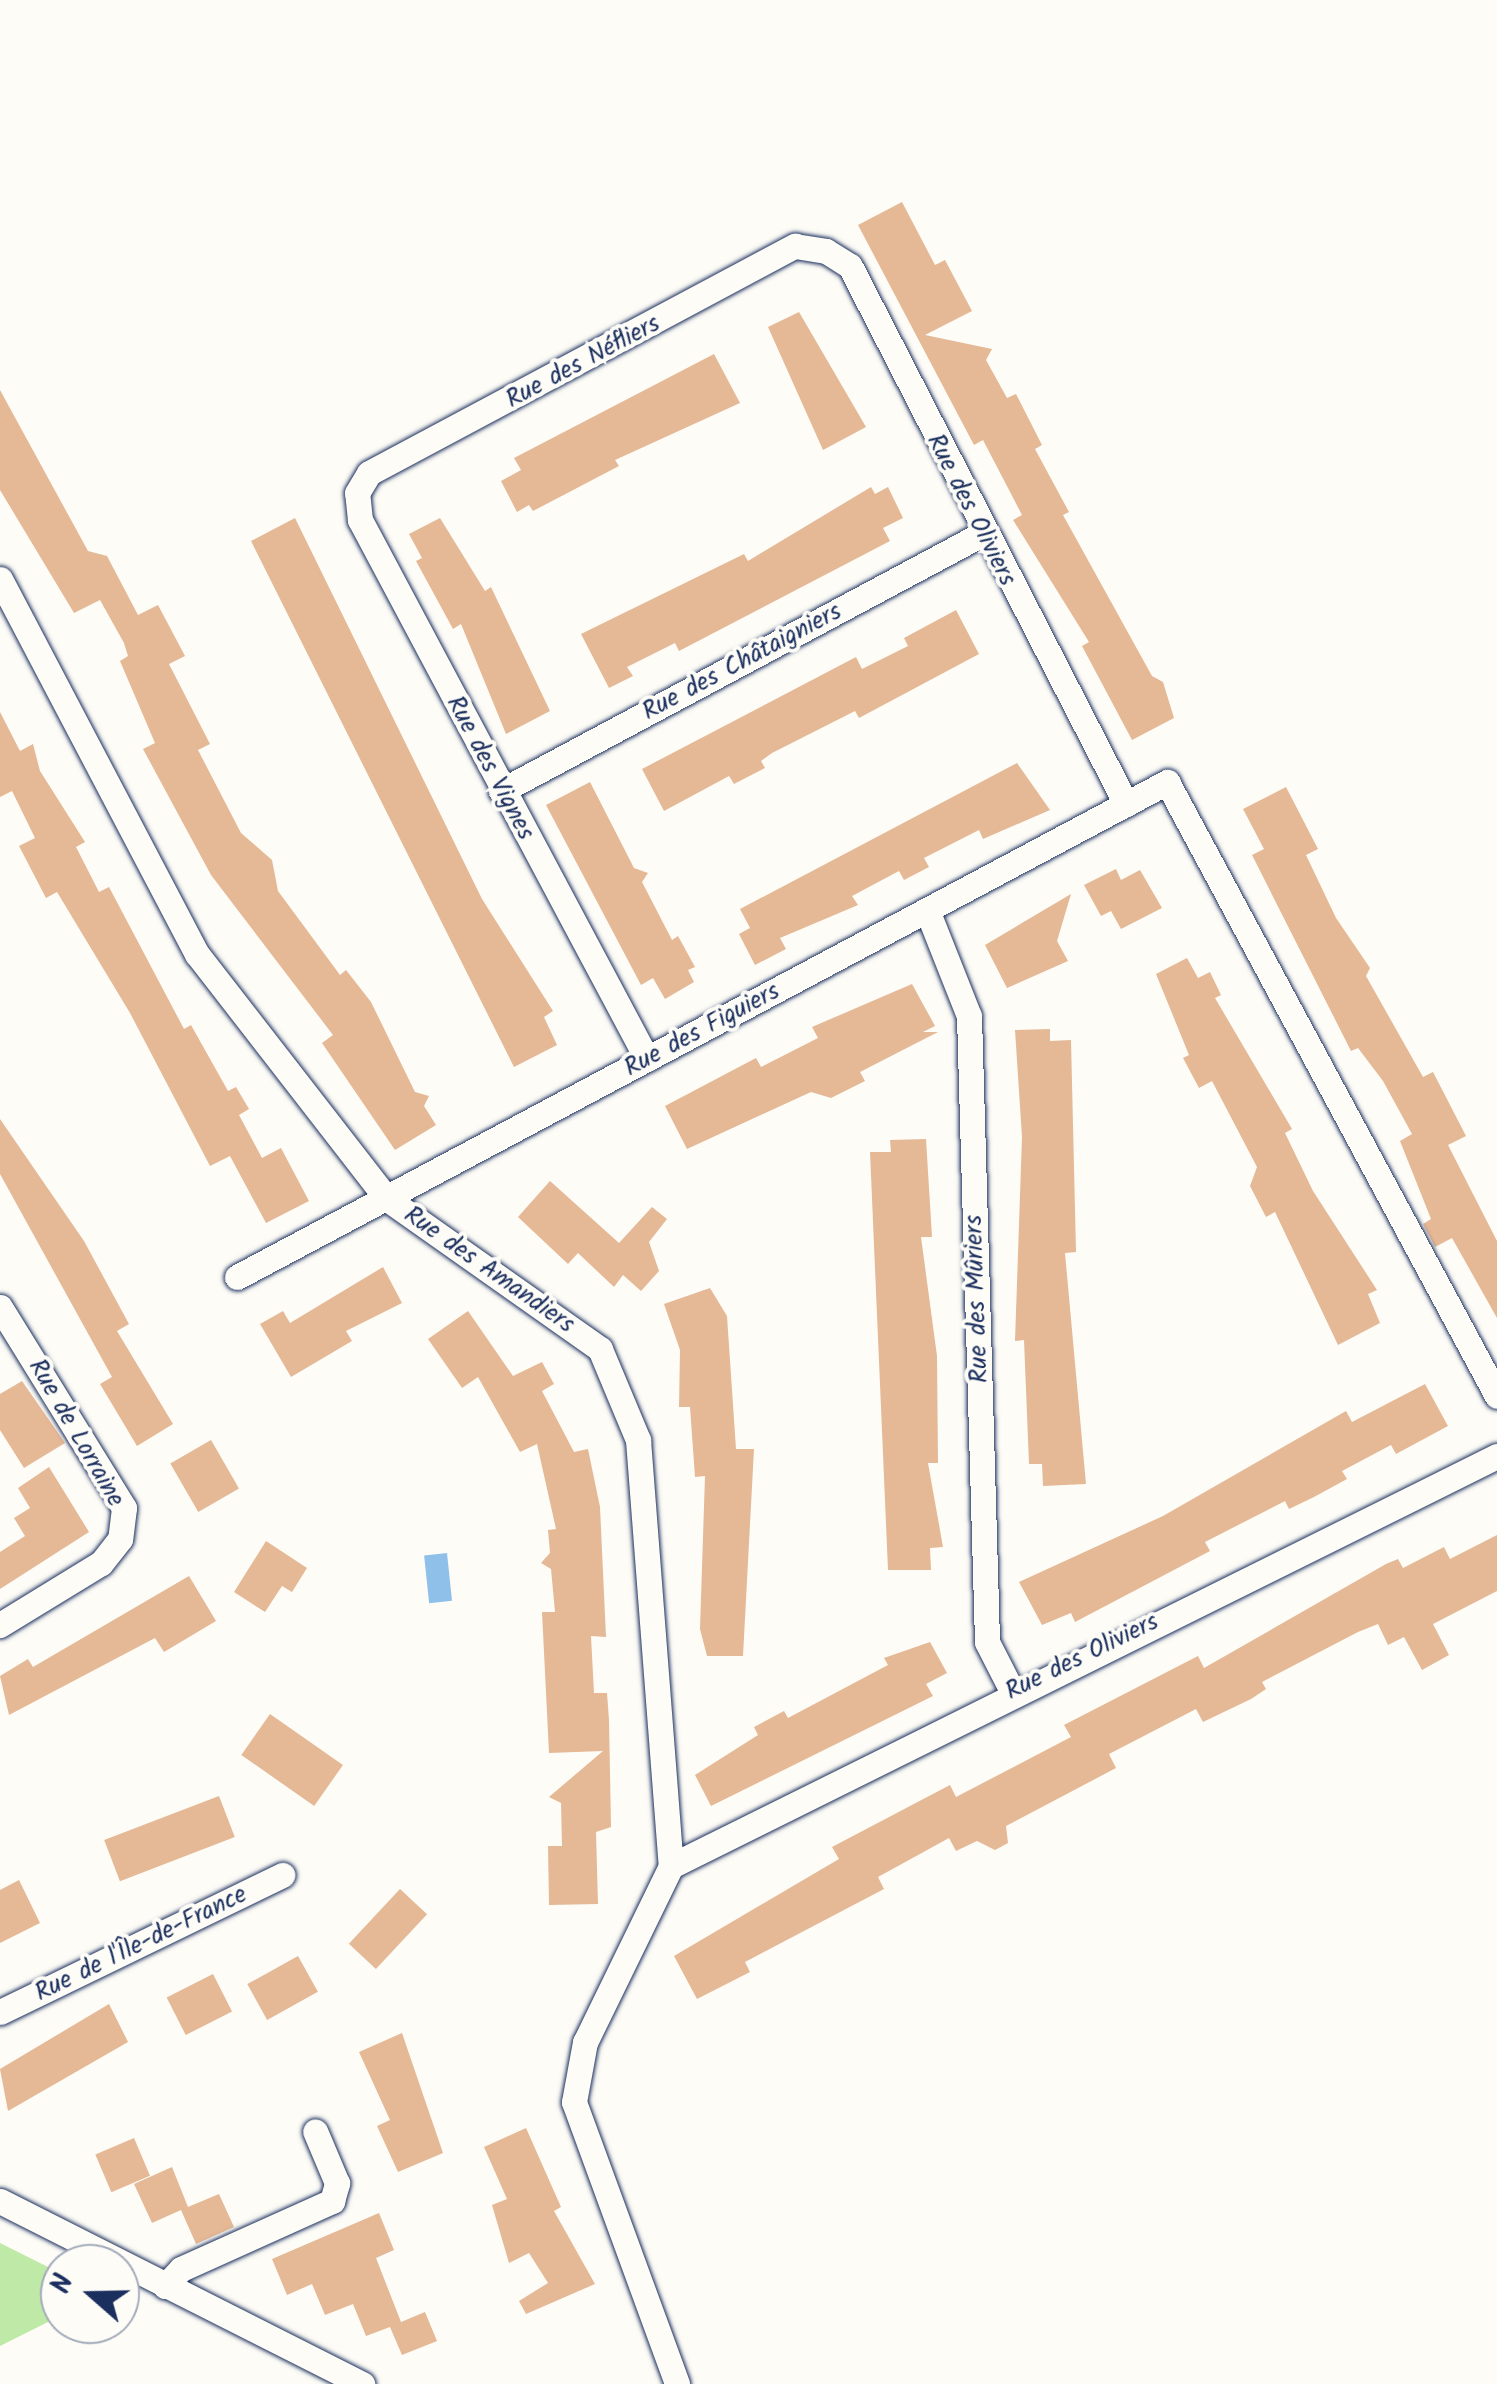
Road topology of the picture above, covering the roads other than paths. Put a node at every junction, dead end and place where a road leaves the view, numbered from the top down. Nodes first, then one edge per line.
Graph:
1 (795, 246) joint
2 (369, 473) joint
3 (982, 534) junction
4 (0, 579) edge
5 (501, 791) junction
6 (1126, 804) junction
7 (927, 910) junction
8 (648, 1059) junction
9 (386, 1198) junction
10 (237, 1278) dead end
11 (0, 1308) edge
12 (1497, 1396) edge
13 (1497, 1456) edge
14 (0, 1625) edge
15 (1012, 1691) junction
16 (670, 1866) junction
17 (282, 1876) dead end
18 (0, 2012) edge
19 (315, 2131) dead end
20 (0, 2201) edge
21 (165, 2286) junction
22 (362, 2384) edge
23 (677, 2384) edge

1 - 2 street, Rue des Néfliers
1 - 3 street, Rue des Oliviers
2 - 5 street, Rue des Vignes
3 - 5 street, Rue des Châtaigniers
3 - 6 street, Rue des Oliviers
4 - 9 street, Rue des Amandiers
5 - 8 street, Rue des Vignes
6 - 7 street, Rue des Figuiers
6 - 12 street, Rue des Figuiers
7 - 8 street, Rue des Figuiers
7 - 15 street, Rue des Mûriers
8 - 9 street, Rue des Figuiers
9 - 10 street, Rue des Figuiers
9 - 16 street, Rue des Amandiers
11 - 14 street, Rue de Lorraine
13 - 15 street, Rue des Oliviers
15 - 16 street, Rue des Oliviers
16 - 23 street
17 - 18 street, Rue de l'Île-de-France
19 - 21 street
20 - 21 street
21 - 22 street

